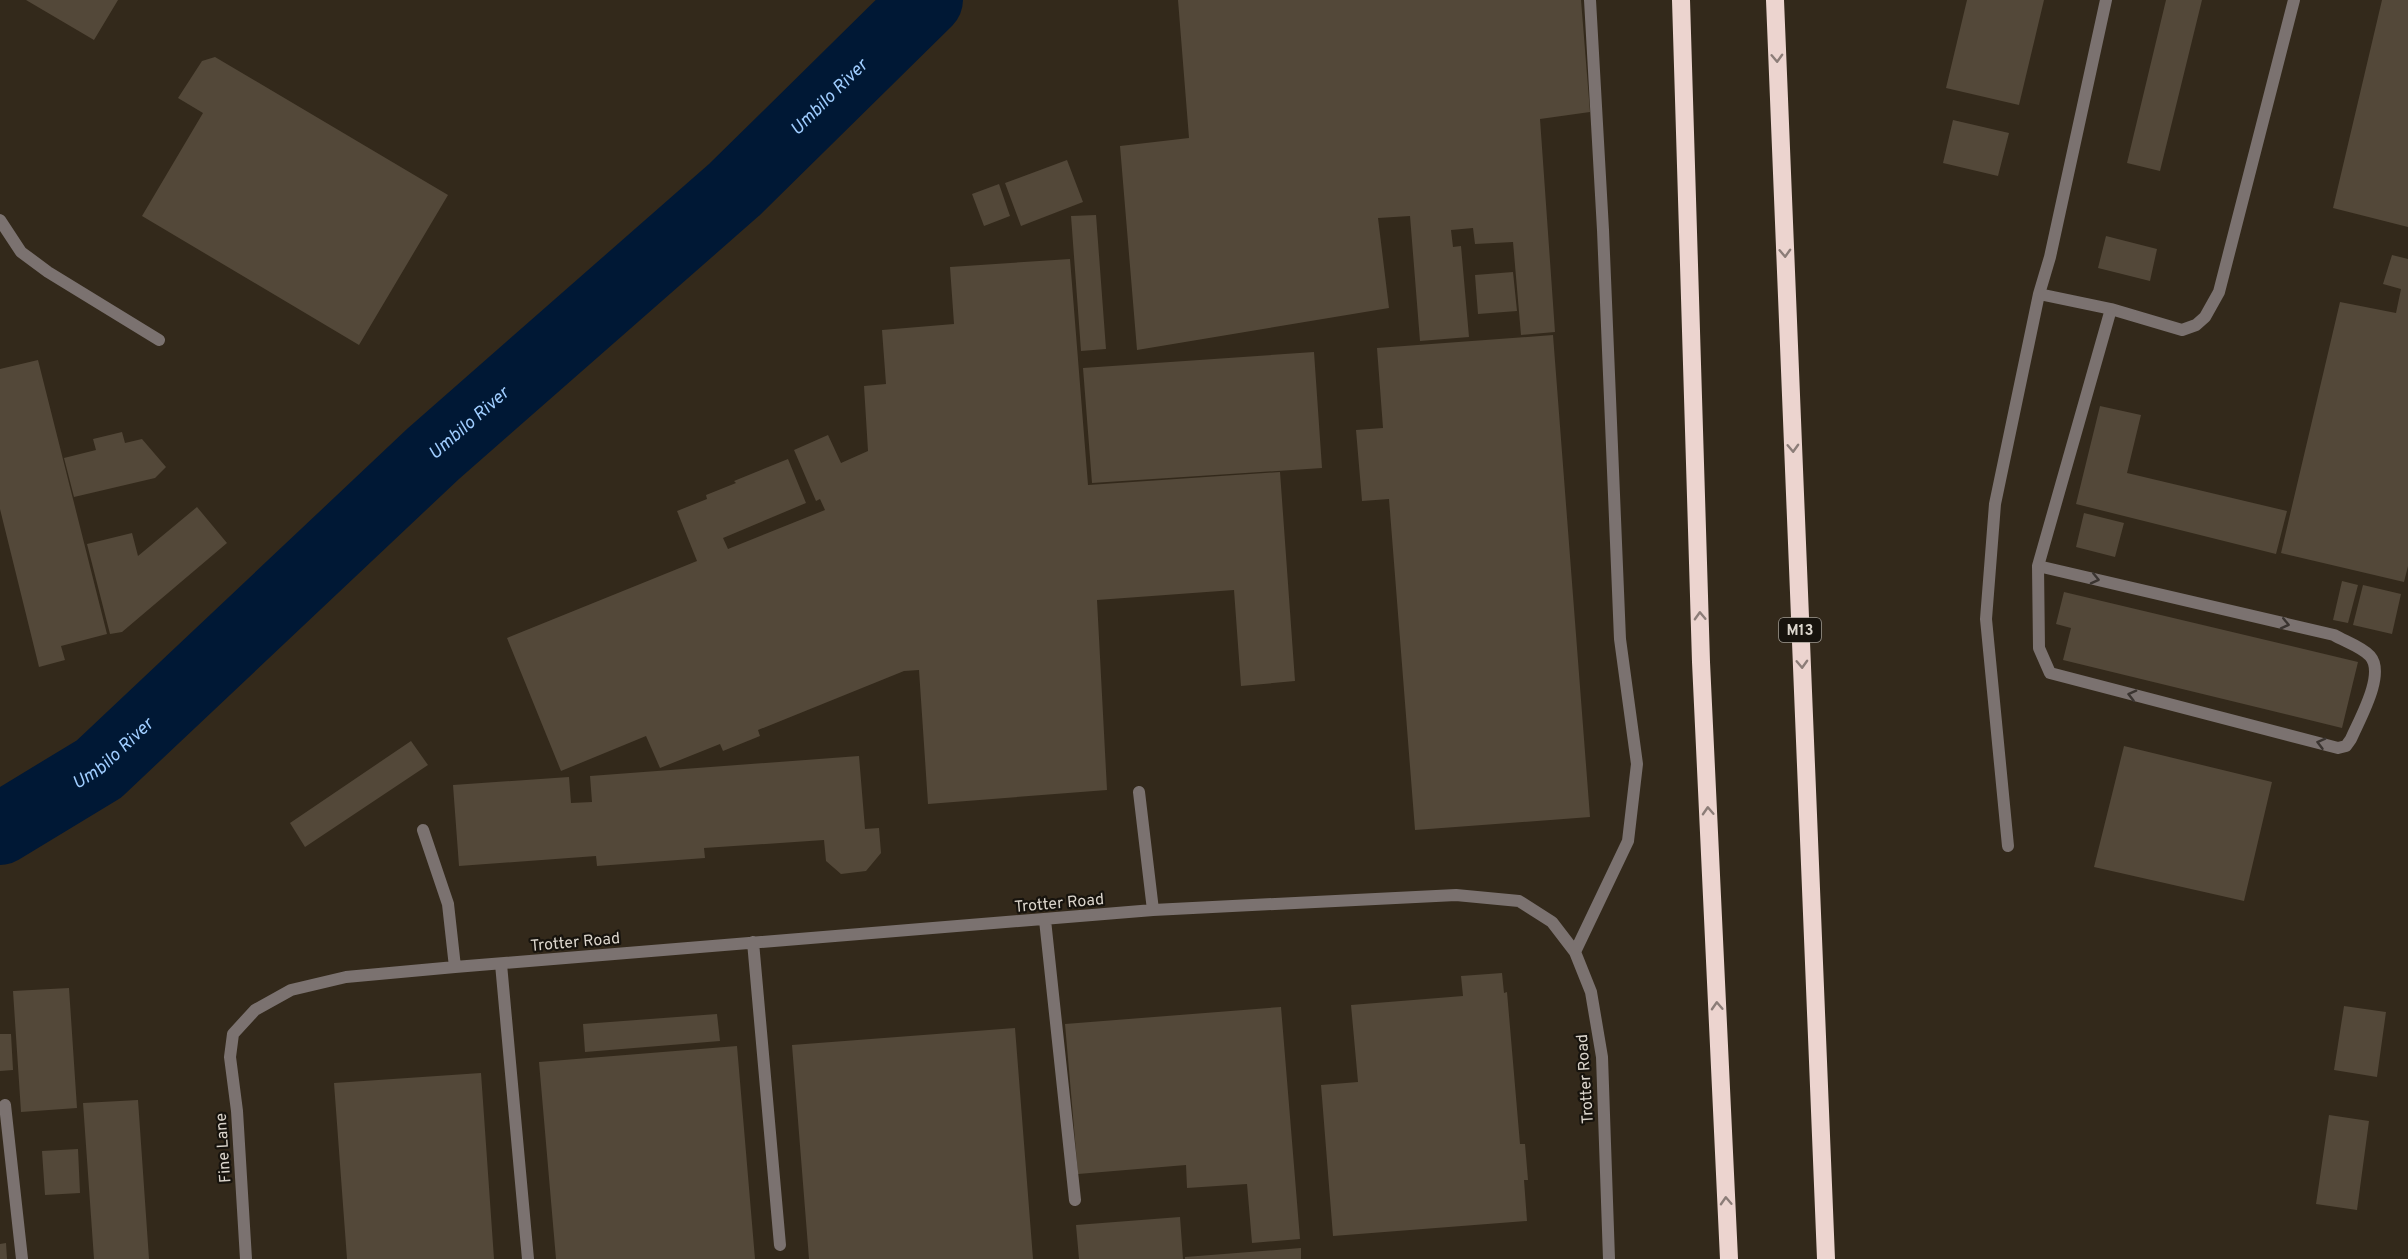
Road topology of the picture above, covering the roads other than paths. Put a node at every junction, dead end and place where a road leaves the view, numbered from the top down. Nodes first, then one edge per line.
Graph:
1 (1590, 0) edge
2 (1681, 0) edge
3 (1775, 0) edge
4 (2106, 0) edge
5 (2294, 0) edge
6 (0, 220) edge
7 (2039, 294) junction
8 (2111, 309) junction
9 (159, 340) dead end
10 (2038, 566) junction
11 (1139, 792) dead end
12 (423, 830) dead end
13 (2008, 846) dead end
14 (1153, 910) junction
15 (1045, 920) junction
16 (753, 942) junction
17 (1575, 951) junction
18 (501, 964) junction
19 (455, 967) junction
20 (232, 1034) joint
21 (5, 1105) dead end
22 (1075, 1200) dead end
23 (780, 1245) dead end
24 (22, 1259) edge
25 (246, 1259) edge
26 (528, 1259) edge
27 (1609, 1259) edge
28 (1729, 1259) edge
29 (1826, 1259) edge

1 - 17 street
28 -> 2 highway
3 -> 29 highway, M13
4 - 7 street
5 - 8 street
6 - 9 street
7 - 8 street
7 - 13 street
8 - 10 street
10 -> 10 street
11 - 14 street
12 - 19 street
14 - 15 street, Trotter Road
14 - 17 street, Trotter Road
15 - 16 street, Trotter Road
15 - 22 street
16 - 18 street, Trotter Road
16 - 23 street
17 - 27 street, Trotter Road
18 - 19 street, Trotter Road
18 - 26 street
19 - 20 street, Trotter Road
20 - 25 street, Fine Lane
21 - 24 street

